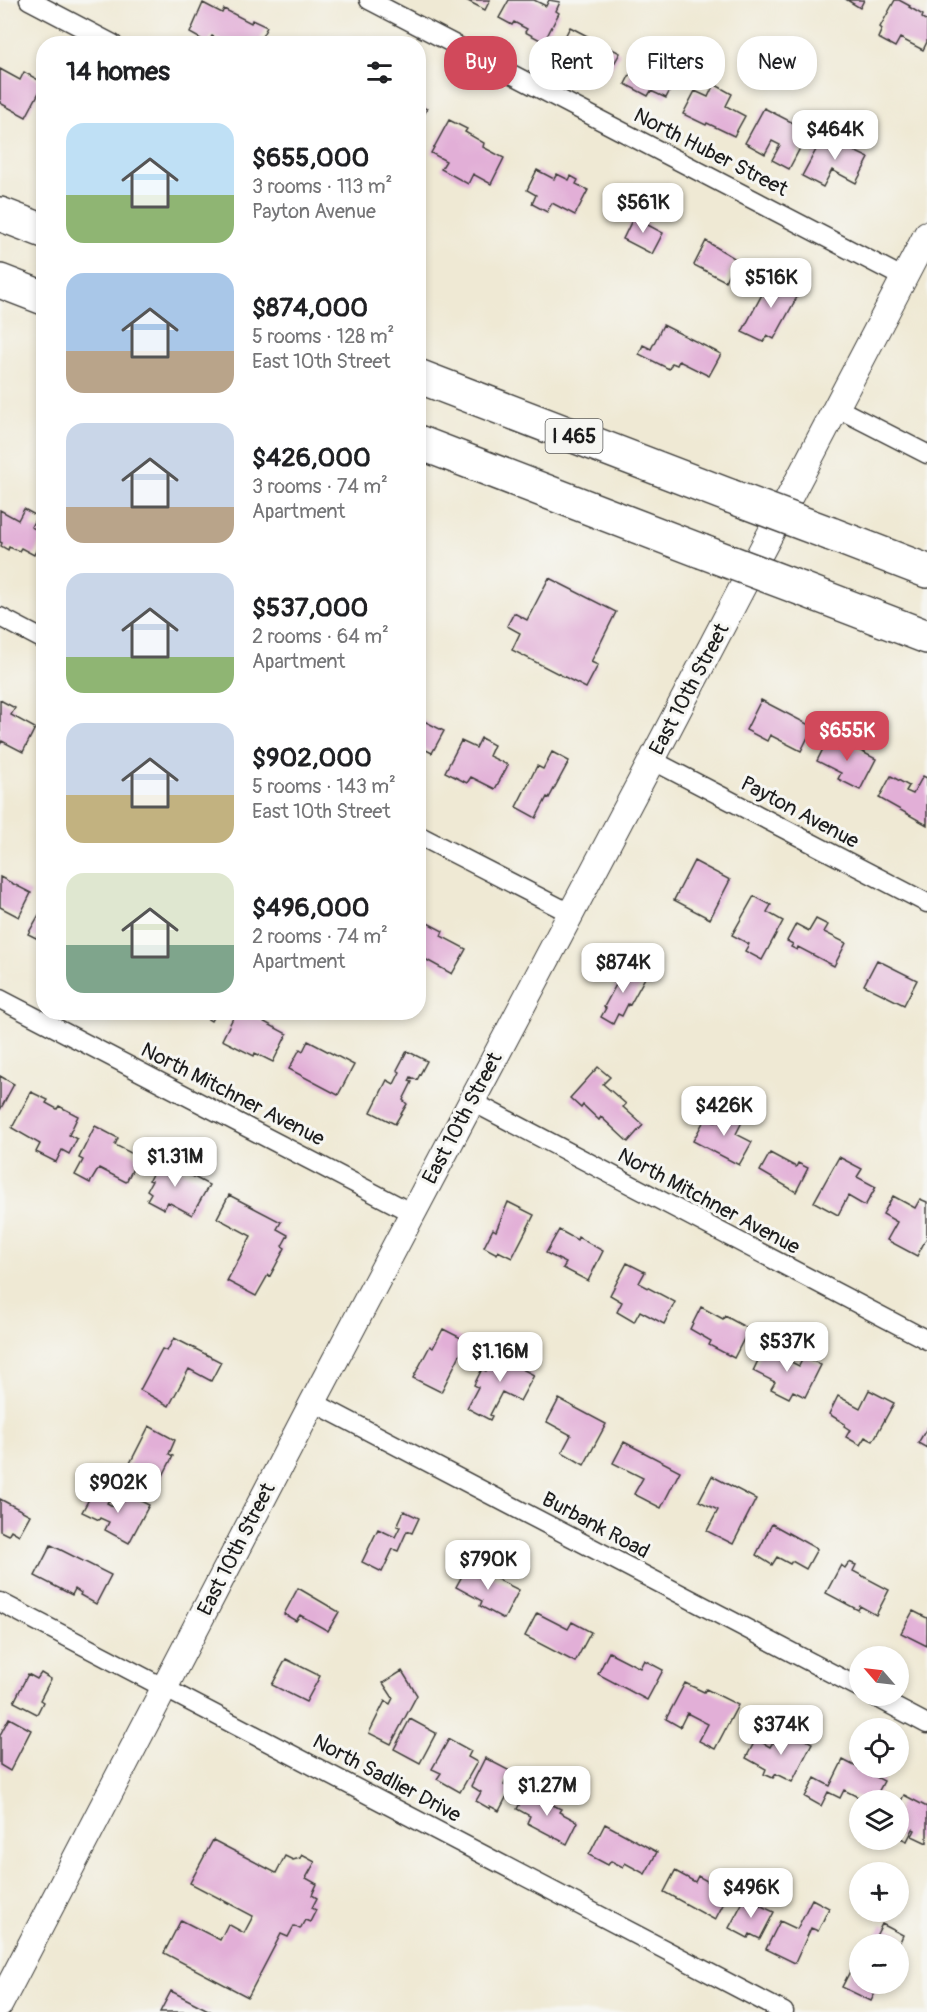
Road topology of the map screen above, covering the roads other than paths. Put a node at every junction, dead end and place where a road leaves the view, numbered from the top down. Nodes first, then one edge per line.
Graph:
1 (29, 0) edge
2 (369, 0) edge
3 (98, 36) edge
4 (0, 214) edge
5 (36, 228) edge
6 (927, 234) edge
7 (904, 278) junction
8 (0, 281) edge
9 (36, 295) edge
10 (426, 379) edge
11 (837, 408) junction
12 (426, 445) edge
13 (927, 454) edge
14 (927, 571) edge
15 (0, 617) edge
16 (36, 636) edge
17 (927, 637) edge
18 (652, 760) junction
19 (426, 839) edge
20 (927, 903) edge
21 (570, 913) junction
22 (0, 999) edge
23 (36, 1018) edge
24 (40, 1020) edge
25 (471, 1101) junction
26 (412, 1213) junction
27 (927, 1340) edge
28 (312, 1402) junction
29 (0, 1602) edge
30 (849, 1682) edge
31 (165, 1688) junction
32 (893, 1706) edge
33 (927, 1724) edge
34 (0, 2004) edge
35 (784, 2012) edge

1 - 3 street
2 - 7 street, North Huber Street
4 - 5 highway
6 - 7 main road, East 10th Street
7 - 11 main road, East 10th Street
8 - 9 highway
10 - 14 highway, I 465, bridge
11 - 13 street
11 - 18 main road, East 10th Street
12 - 17 highway, bridge
15 - 16 street
18 - 20 street, Payton Avenue
18 - 21 main road, East 10th Street
19 - 21 street
21 - 25 main road, East 10th Street
22 - 23 street, North Mitchner Avenue
24 - 26 street, North Mitchner Avenue
25 - 26 main road, East 10th Street
25 - 27 street, North Mitchner Avenue
26 - 28 main road, East 10th Street
28 - 30 street, Burbank Road
28 - 31 main road, East 10th Street
29 - 31 street, North Sadlier Drive
31 - 34 main road, East 10th Street
31 - 35 street, North Sadlier Drive
32 - 33 street

